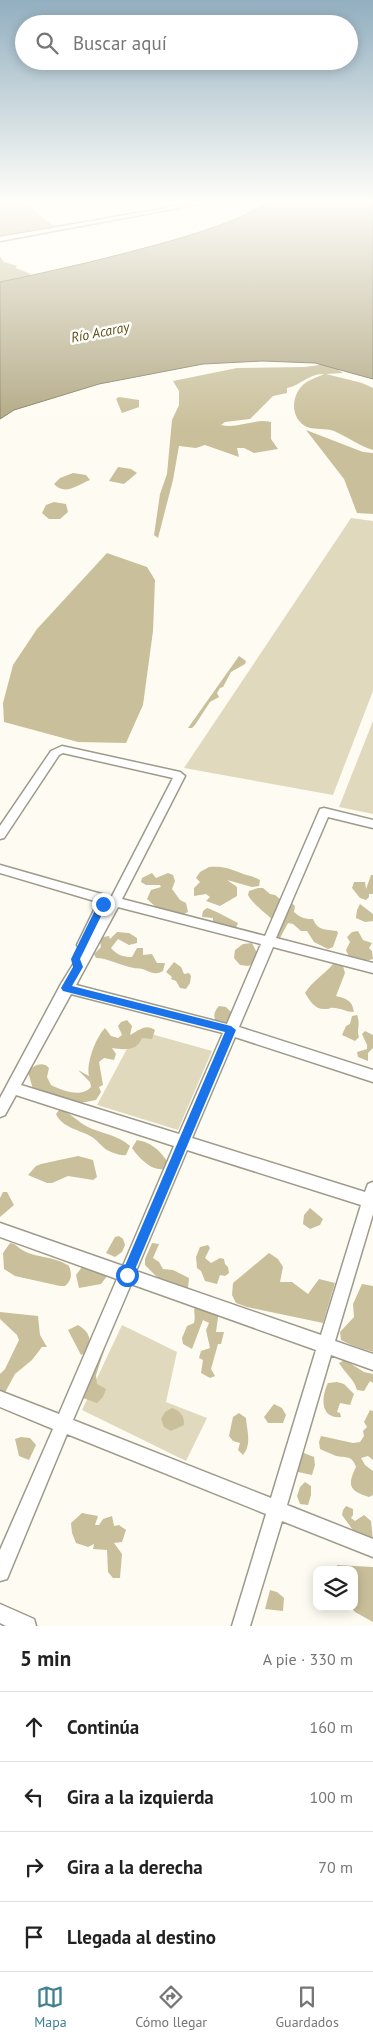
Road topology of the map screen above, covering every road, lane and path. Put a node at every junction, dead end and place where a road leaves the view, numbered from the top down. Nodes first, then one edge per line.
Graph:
1 (373, 824) edge
2 (0, 835) edge
3 (0, 869) edge
4 (115, 902) junction
5 (269, 940) junction
6 (78, 967) junction
7 (373, 968) edge
8 (66, 988) junction
9 (231, 1030) junction
10 (373, 1076) edge
11 (12, 1088) junction
12 (0, 1111) edge
13 (184, 1141) junction
14 (372, 1197) edge
15 (0, 1230) edge
16 (127, 1275) junction
17 (326, 1344) junction
18 (373, 1362) edge
19 (0, 1399) edge
20 (63, 1424) junction
21 (276, 1510) junction
22 (373, 1548) edge
23 (0, 1572) edge
24 (0, 1613) edge
25 (27, 1626) edge
26 (241, 1626) edge

1 - 5 street
2 - 4 street
3 - 6 street
4 - 5 street
4 - 6 street
5 - 7 street
5 - 9 street
6 - 8 street
8 - 9 street
8 - 11 street
9 - 10 street
9 - 13 street
11 - 12 street
11 - 13 street
13 - 14 street
13 - 16 street
14 - 17 street
15 - 16 street
16 - 17 street
16 - 20 street
17 - 18 street
17 - 21 street
19 - 20 street
20 - 21 street
20 - 23 street
21 - 22 street
21 - 26 street
24 - 25 street

